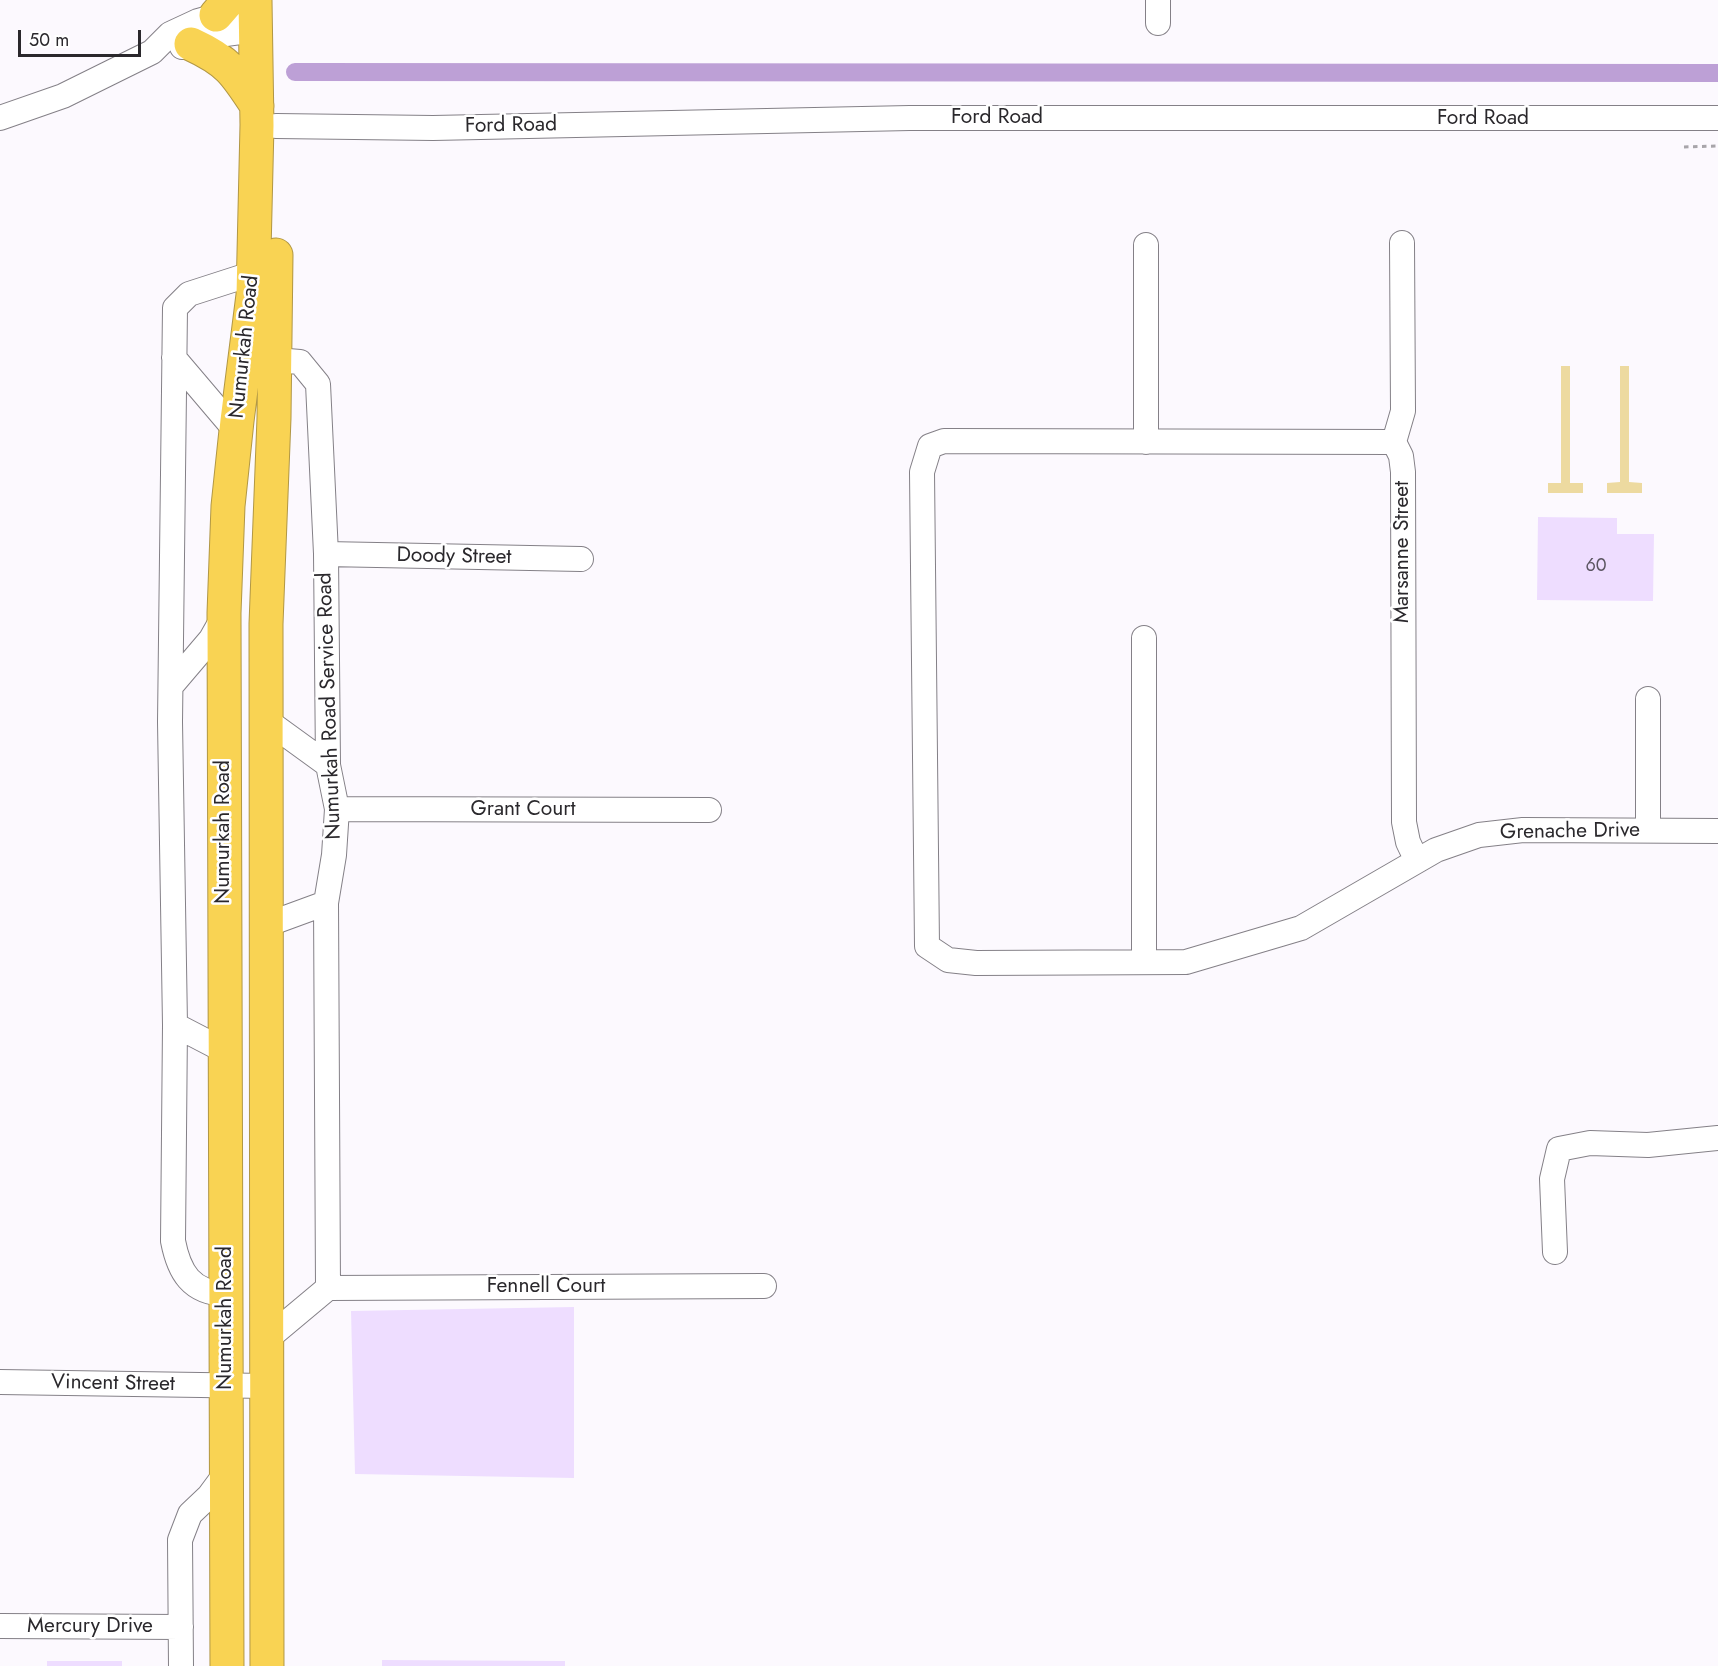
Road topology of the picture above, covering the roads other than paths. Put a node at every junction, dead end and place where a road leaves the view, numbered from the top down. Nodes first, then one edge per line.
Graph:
1 (255, 12) edge
2 (191, 44) junction
3 (152, 52) junction
4 (0, 118) edge
5 (1718, 118) edge
6 (263, 119) junction
7 (1402, 243) dead end
8 (1146, 245) dead end
9 (254, 273) junction
10 (174, 358) junction
11 (260, 361) junction
12 (236, 431) junction
13 (1146, 441) junction
14 (1394, 441) junction
15 (326, 554) junction
16 (581, 559) dead end
17 (224, 613) junction
18 (1144, 638) dead end
19 (266, 671) junction
20 (171, 686) junction
21 (1648, 699) dead end
22 (266, 720) junction
23 (224, 748) junction
24 (328, 765) junction
25 (337, 809) junction
26 (709, 810) dead end
27 (1648, 830) junction
28 (1718, 831) edge
29 (1417, 861) junction
30 (326, 903) junction
31 (266, 924) junction
32 (1144, 962) junction
33 (176, 1025) junction
34 (225, 1051) junction
35 (1718, 1138) edge
36 (1555, 1252) dead end
37 (267, 1254) junction
38 (764, 1286) dead end
39 (328, 1288) junction
40 (226, 1294) junction
41 (267, 1339) junction
42 (0, 1382) edge
43 (226, 1386) junction
44 (267, 1386) junction
45 (226, 1473) junction
46 (0, 1626) edge
47 (181, 1627) junction
48 (181, 1666) edge
49 (227, 1666) edge
50 (267, 1666) edge

1 - 2 street
1 - 3 street
1 - 6 highway, Numurkah Road
2 - 3 street
2 - 6 highway
3 - 4 street
5 - 6 street, Ford Road
6 - 9 highway, Numurkah Road
6 - 11 highway, Numurkah Road
7 - 14 street
8 - 13 street
9 - 10 street
9 - 11 highway, Numurkah Road
10 - 12 street
10 - 20 street
11 - 12 highway, Numurkah Road
11 - 15 street, Numurkah Road Service Road
11 - 19 highway, Numurkah Road
12 - 17 highway, Numurkah Road
13 - 14 street
13 - 32 street, Grenache Drive
14 - 29 street, Marsanne Street
15 - 16 street, Doody Street
15 - 24 street, Numurkah Road Service Road
17 - 20 street
17 - 23 highway, Numurkah Road
18 - 32 street
19 - 22 highway, Numurkah Road
19 - 23 highway
20 - 33 street
21 - 27 street
22 - 24 street
22 - 31 highway, Numurkah Road
23 - 34 highway, Numurkah Road
24 - 25 street, Numurkah Road Service Road
25 - 26 street, Grant Court
25 - 30 street, Numurkah Road Service Road
27 - 28 street, Grenache Drive
27 - 29 street, Grenache Drive
29 - 32 street, Grenache Drive
30 - 31 street
30 - 39 street, Numurkah Road Service Road
31 - 37 highway, Numurkah Road
33 - 34 street
33 - 40 street
34 - 40 highway, Numurkah Road
35 - 36 street
37 - 40 highway
37 - 41 highway, Numurkah Road
38 - 39 street, Fennell Court
39 - 41 street
40 - 43 highway, Numurkah Road
41 - 44 highway, Numurkah Road
42 - 43 street, Vincent Street
43 - 44 street, Vincent Street
43 - 45 highway, Numurkah Road
44 - 50 highway, Numurkah Road
45 - 47 street
45 - 49 highway, Numurkah Road
46 - 47 street, Mercury Drive
47 - 48 street

